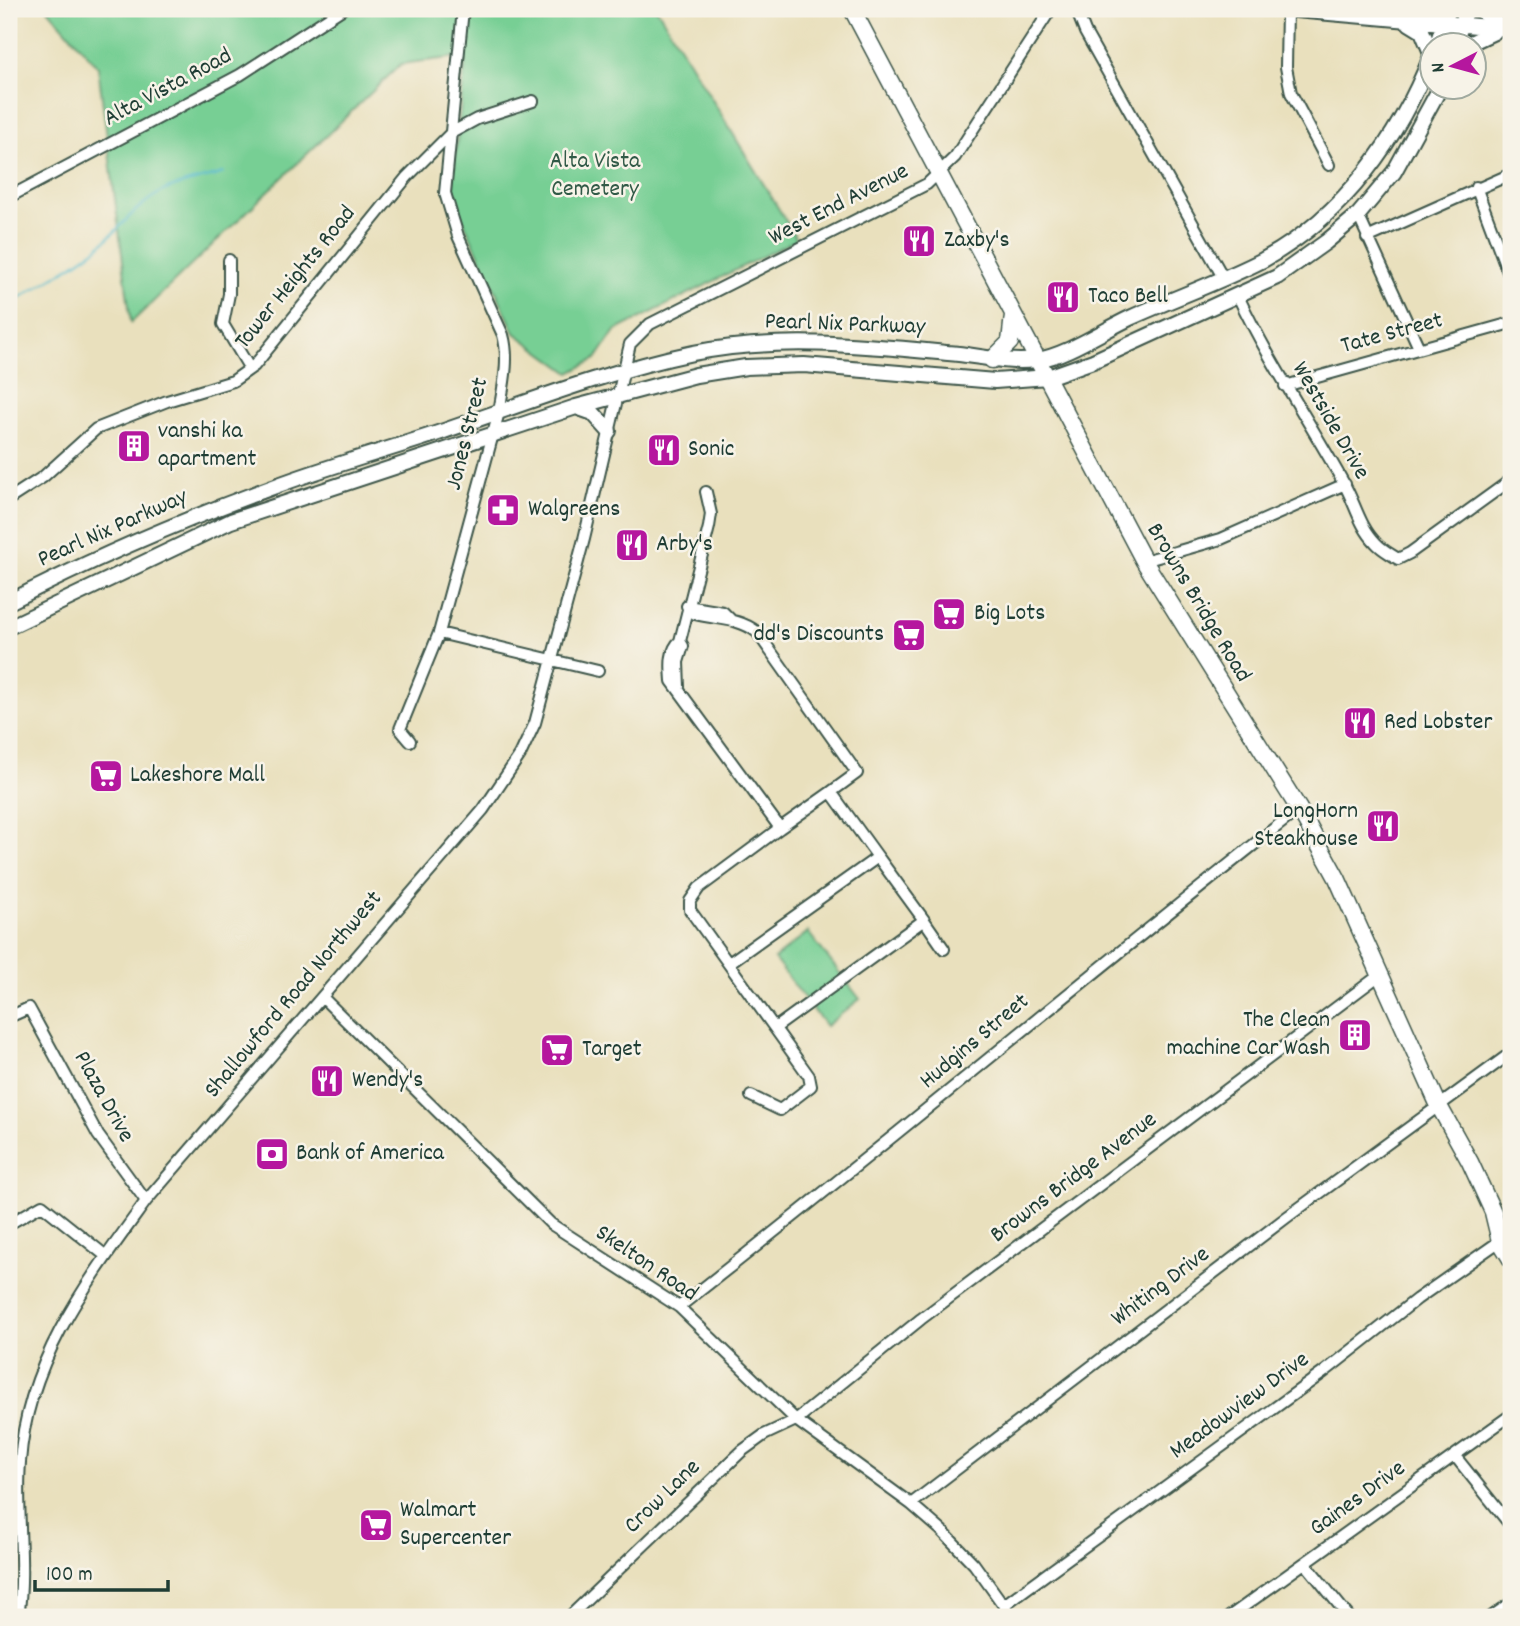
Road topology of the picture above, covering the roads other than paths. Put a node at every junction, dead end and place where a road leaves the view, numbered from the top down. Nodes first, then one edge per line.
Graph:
1 (342, 9) edge
2 (463, 9) edge
3 (852, 9) edge
4 (1051, 9) edge
5 (1076, 9) edge
6 (1286, 9) edge
7 (1437, 9) edge
8 (1449, 9) edge
9 (1467, 9) edge
10 (1479, 9) edge
11 (1405, 20) junction
12 (1444, 24) junction
13 (1460, 27) junction
14 (1507, 29) edge
15 (1423, 32) edge
16 (1441, 32) edge
17 (1458, 32) edge
18 (1488, 35) edge
19 (1418, 84) edge
20 (533, 102) dead end
21 (1433, 102) edge
22 (451, 133) junction
23 (1329, 165) dead end
24 (940, 171) junction
25 (1511, 174) edge
26 (1476, 187) junction
27 (9, 197) edge
28 (1358, 215) junction
29 (1367, 238) junction
30 (229, 260) dead end
31 (1224, 279) junction
32 (1511, 280) edge
33 (1237, 294) junction
34 (1013, 315) junction
35 (1511, 323) edge
36 (1419, 348) junction
37 (992, 360) junction
38 (1040, 360) junction
39 (250, 369) junction
40 (623, 371) junction
41 (1048, 377) junction
42 (1285, 386) junction
43 (618, 395) junction
44 (576, 407) junction
45 (499, 412) junction
46 (609, 431) junction
47 (491, 436) junction
48 (1511, 480) edge
49 (1345, 484) junction
50 (706, 492) dead end
51 (9, 499) edge
52 (1144, 561) junction
53 (9, 602) edge
54 (689, 606) junction
55 (9, 627) edge
56 (439, 634) junction
57 (552, 662) junction
58 (598, 671) dead end
59 (410, 741) dead end
60 (831, 792) junction
61 (1299, 809) junction
62 (780, 828) junction
63 (878, 857) junction
64 (924, 920) junction
65 (944, 949) dead end
66 (729, 963) junction
67 (1381, 974) junction
68 (322, 997) junction
69 (9, 1017) edge
70 (775, 1028) junction
71 (1511, 1053) edge
72 (751, 1096) dead end
73 (1438, 1106) junction
74 (146, 1201) junction
75 (9, 1224) edge
76 (1506, 1237) edge
77 (106, 1256) junction
78 (1511, 1259) edge
79 (679, 1307) junction
80 (1511, 1415) edge
81 (796, 1420) junction
82 (1455, 1456) junction
83 (911, 1504) junction
84 (1511, 1526) edge
85 (1305, 1563) junction
86 (9, 1564) edge
87 (21, 1569) junction
88 (1511, 1603) edge
89 (1004, 1605) junction
90 (18, 1617) edge
91 (569, 1617) edge
92 (1012, 1617) edge
93 (1229, 1617) edge
94 (1349, 1617) edge
95 (1491, 1617) edge

1 - 27 street, Alta Vista Road
2 - 22 street, Jones Street
3 - 24 main road, Browns Bridge Road
4 - 24 street, West End Avenue
5 - 31 street
6 - 11 main road
6 - 23 street
7 - 11 main road
8 - 12 main road
9 - 13 main road
10 - 14 main road
11 - 12 main road
11 - 15 main road
12 - 13 main road
12 - 16 main road
13 - 14 main road
13 - 17 main road
14 - 18 main road
19 - 31 main road, Pearl Nix Parkway
20 - 22 street, Tower Heights Road
21 - 28 main road, Pearl Nix Parkway
22 - 39 street, Tower Heights Road
22 - 45 street, Jones Street
24 - 34 main road, Browns Bridge Road
24 - 40 street, West End Avenue
25 - 26 street
26 - 29 street
26 - 32 street
28 - 29 street
28 - 33 main road, Pearl Nix Parkway
29 - 36 street
30 - 39 street
31 - 38 main road, Pearl Nix Parkway
33 - 41 main road, Pearl Nix Parkway
33 - 42 street, Westside Drive
34 - 37 main road
34 - 38 main road, Browns Bridge Road
35 - 36 street, Tate Street
36 - 42 street, Tate Street
37 - 38 main road, Pearl Nix Parkway
37 - 40 main road, Pearl Nix Parkway
38 - 41 main road, Browns Bridge Road
39 - 51 street, Tower Heights Road
40 - 43 street, West End Avenue
40 - 45 main road, Pearl Nix Parkway
41 - 43 main road, Pearl Nix Parkway
41 - 52 main road, Browns Bridge Road
42 - 49 street, Westside Drive
43 - 44 main road, Pearl Nix Parkway
43 - 46 street, Shallowford Road Northwest
44 - 46 main road
44 - 47 main road, Pearl Nix Parkway
45 - 47 street, Jones Street
45 - 53 main road, Pearl Nix Parkway
46 - 57 street, Shallowford Road Northwest
47 - 55 main road, Pearl Nix Parkway
47 - 56 street, Jones Street
48 - 49 street, Westside Drive
49 - 52 street
50 - 54 street
52 - 61 main road, Browns Bridge Road
54 - 60 street
54 - 62 street
56 - 57 street
56 - 59 street, Jones Street
57 - 58 street
57 - 68 street, Shallowford Road Northwest
60 - 62 street
60 - 63 street
61 - 67 main road, Browns Bridge Road
61 - 79 street, Hudgins Street
62 - 66 street
63 - 64 street
63 - 66 street
64 - 65 street
64 - 70 street
66 - 70 street
67 - 73 main road, Browns Bridge Road
67 - 81 street, Browns Bridge Avenue
68 - 74 street, Shallowford Road Northwest
68 - 79 street, Skelton Road
69 - 74 street, Plaza Drive
70 - 72 street
71 - 73 street, Whiting Drive
73 - 76 main road, Browns Bridge Road
73 - 83 street, Whiting Drive
74 - 77 street, Shallowford Road Northwest
75 - 77 street
76 - 78 main road, Browns Bridge Road
76 - 89 street, Meadowview Drive
77 - 87 street, Shallowford Road Northwest
79 - 81 street, Skelton Road
80 - 82 street, Gaines Drive
81 - 83 street, Skelton Road
81 - 91 street, Crow Lane
82 - 84 street
82 - 85 street, Gaines Drive
83 - 89 street, Skelton Road
85 - 93 street, Gaines Drive
85 - 94 street
86 - 87 street
87 - 90 street, Shallowford Road Northwest
88 - 95 street
89 - 92 street, Skelton Road

